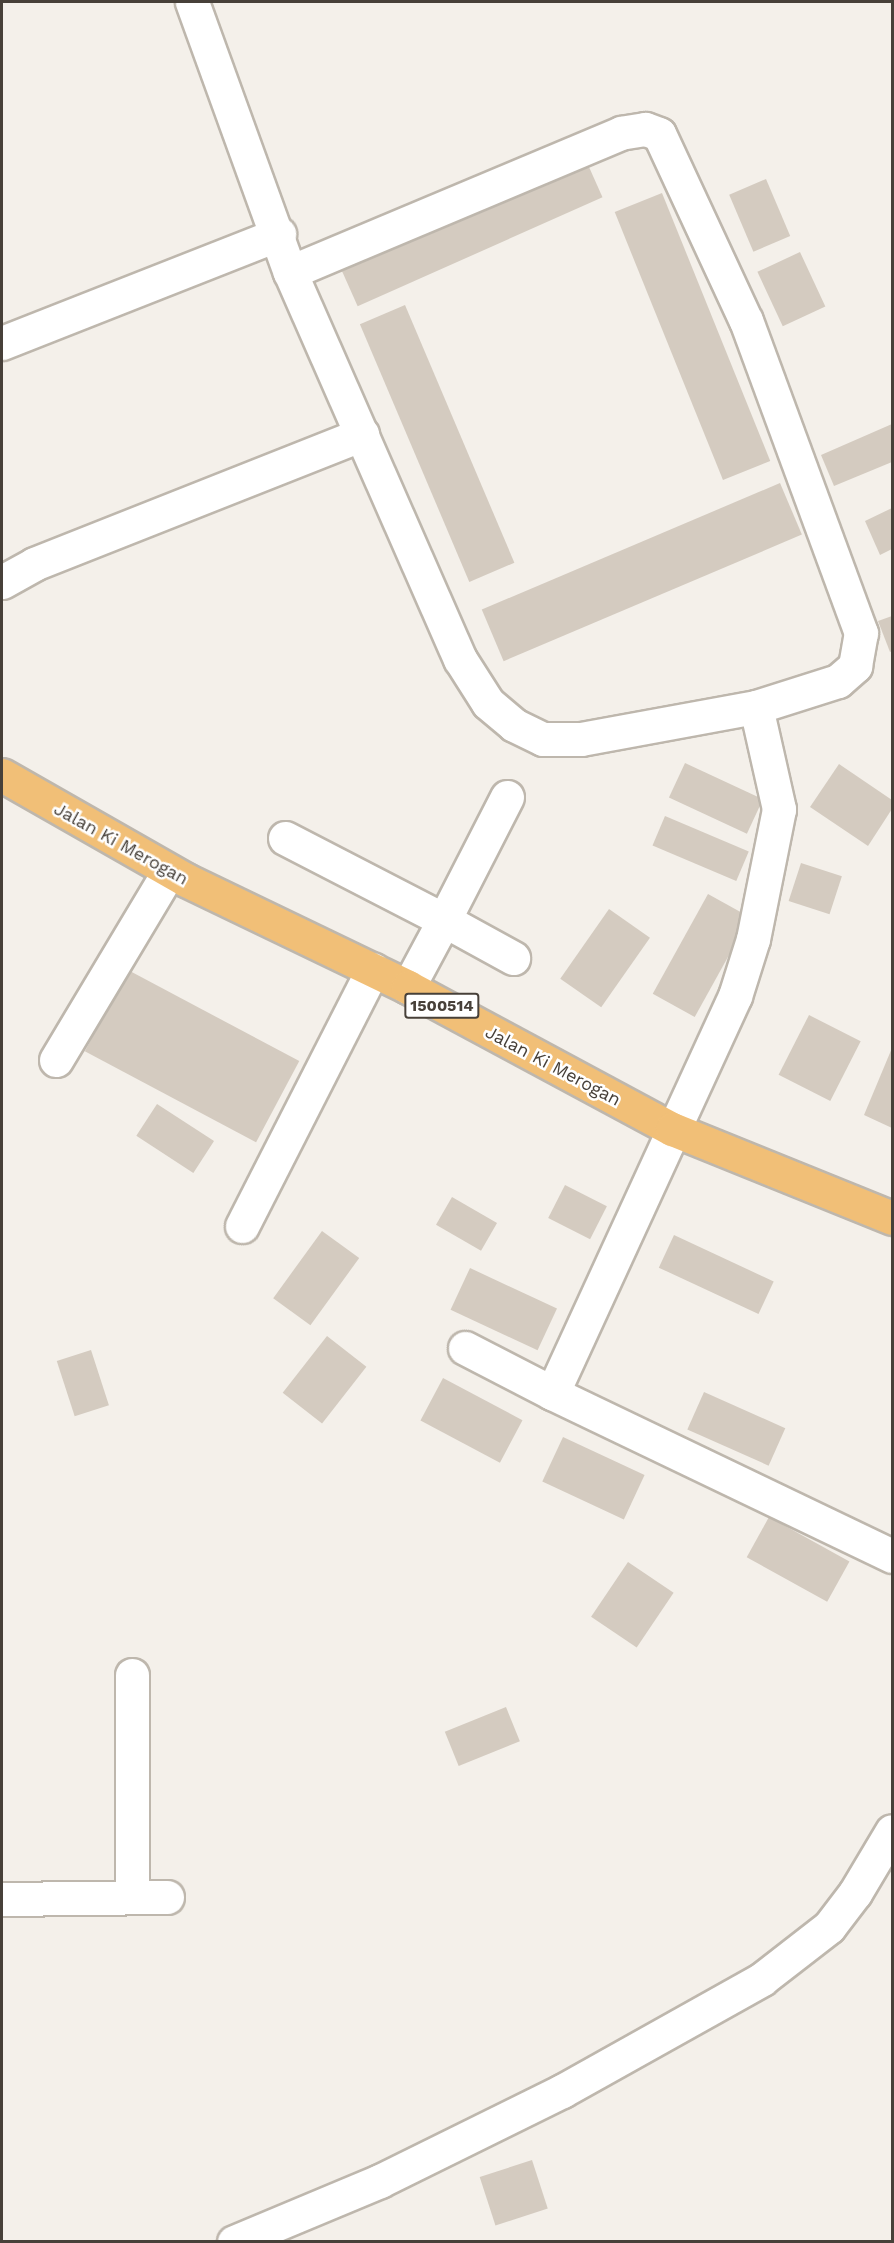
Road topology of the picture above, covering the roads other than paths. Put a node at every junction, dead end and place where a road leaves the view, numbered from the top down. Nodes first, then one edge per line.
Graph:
1 (192, 2) edge
2 (279, 234) junction
3 (290, 272) junction
4 (2, 343) edge
5 (362, 434) junction
6 (2, 582) edge
7 (756, 707) junction
8 (2, 775) edge
9 (507, 797) dead end
10 (285, 838) dead end
11 (169, 871) junction
12 (444, 920) junction
13 (513, 958) dead end
14 (373, 969) junction
15 (408, 987) junction
16 (56, 1060) dead end
17 (672, 1129) junction
18 (892, 1218) edge
19 (242, 1226) dead end
20 (465, 1348) dead end
21 (552, 1393) junction
22 (892, 1556) edge
23 (132, 1675) dead end
24 (892, 1832) edge
25 (132, 1897) junction
26 (167, 1897) dead end
27 (2, 1899) edge
28 (234, 2241) edge

1 - 2 street
2 - 3 street
2 - 4 street
3 - 5 street
3 - 7 street
5 - 6 street
5 - 7 street
7 - 17 street
8 - 11 highway, Jalan Ki Merogan / 1500514
9 - 12 street
10 - 12 street
11 - 14 highway, Jalan Ki Merogan / 1500514
11 - 16 street
12 - 13 street
12 - 15 street
14 - 15 highway, Jalan Ki Merogan / 1500514
14 - 19 street
15 - 17 highway, Jalan Ki Merogan / 1500514
17 - 18 highway, Jalan Ki Merogan / 1500514
17 - 21 street
20 - 21 street
21 - 22 street
23 - 25 street
24 - 28 street
25 - 26 street
25 - 27 street

